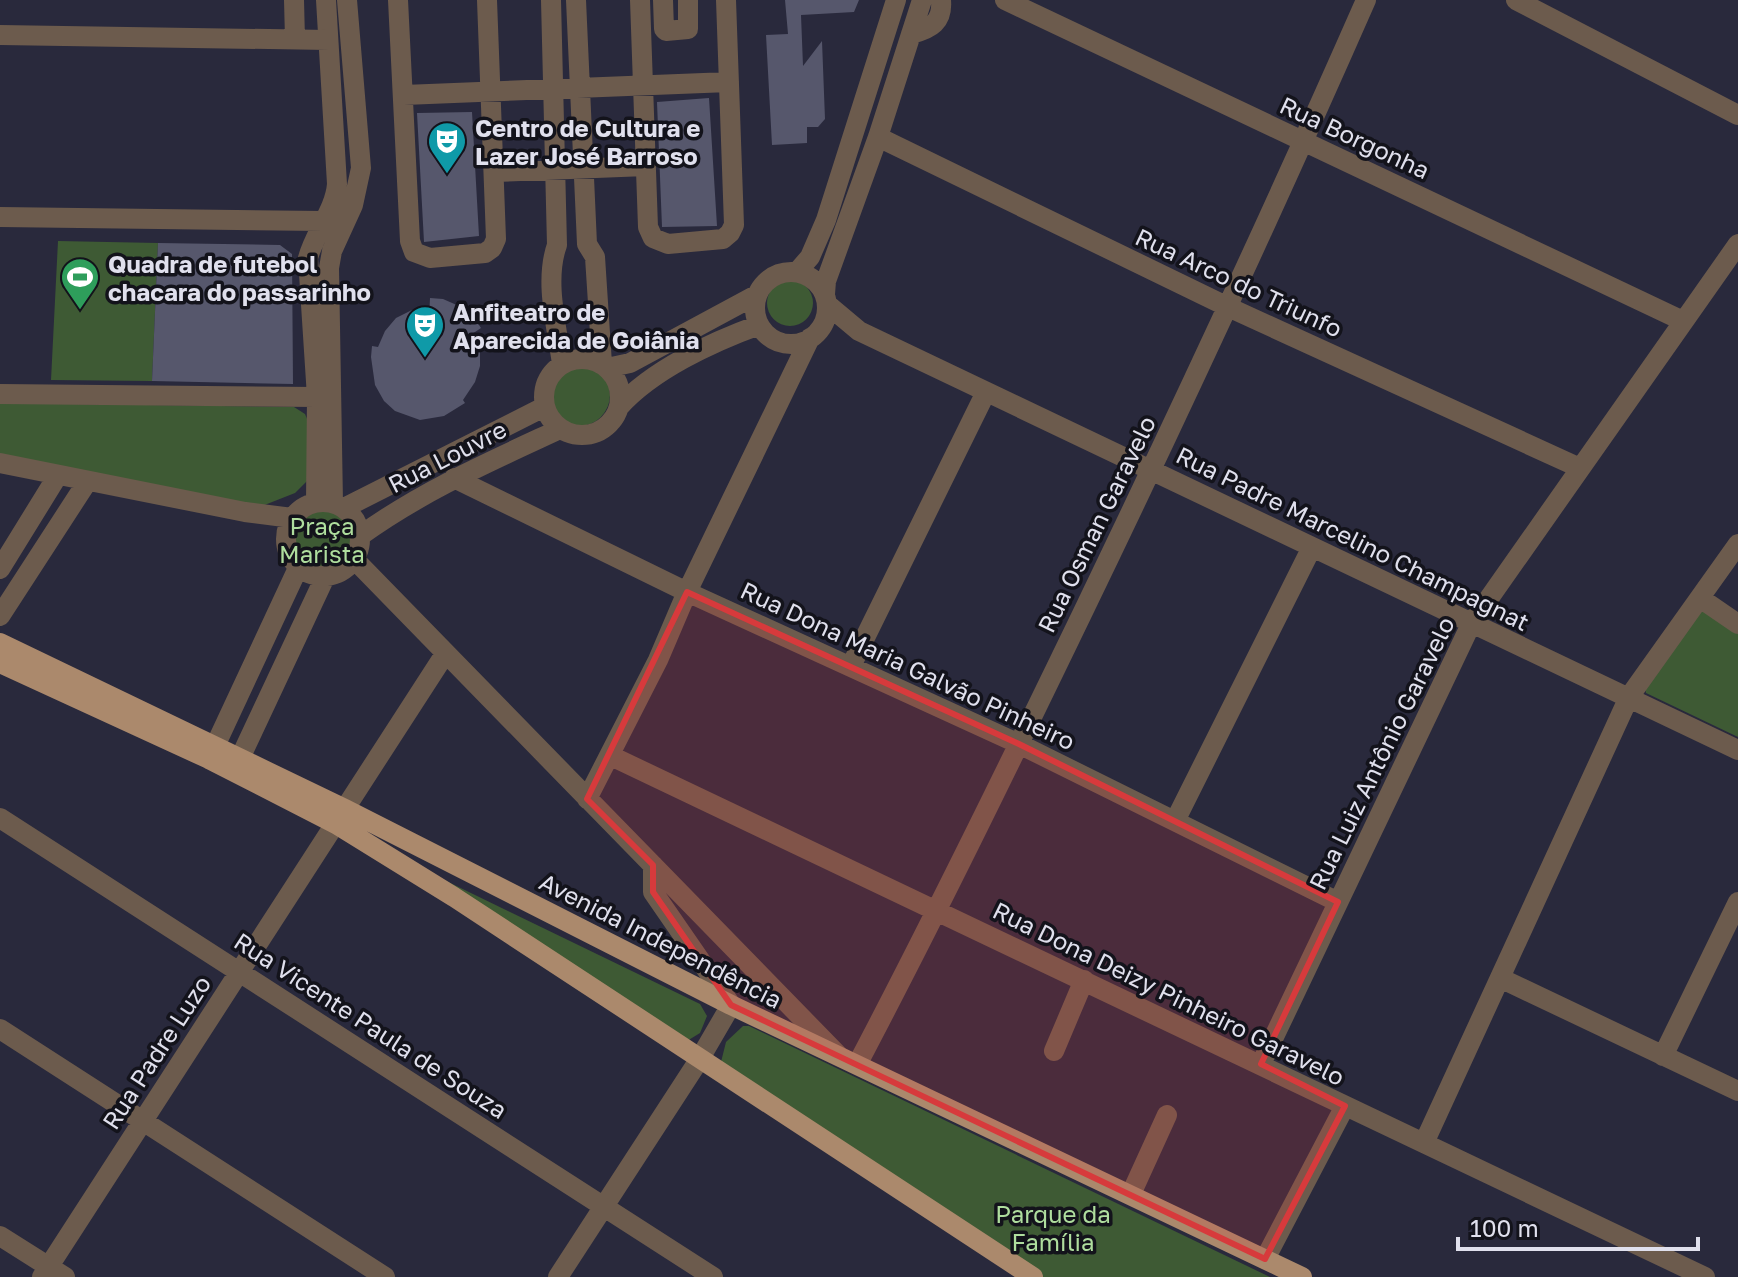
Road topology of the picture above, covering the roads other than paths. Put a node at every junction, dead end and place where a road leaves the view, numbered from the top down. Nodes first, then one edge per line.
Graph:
1 (294, 0) edge
2 (326, 0) edge
3 (347, 0) edge
4 (398, 0) edge
5 (487, 0) edge
6 (551, 0) edge
7 (576, 0) edge
8 (688, 0) edge
9 (726, 0) edge
10 (896, 0) edge
11 (922, 0) edge
12 (941, 0) edge
13 (1005, 0) edge
14 (1366, 0) edge
15 (1516, 0) edge
16 (663, 4) edge
17 (640, 5) edge
18 (911, 34) junction
19 (0, 35) edge
20 (295, 39) junction
21 (328, 40) junction
22 (729, 82) junction
23 (643, 85) junction
24 (580, 88) junction
25 (552, 89) junction
26 (491, 91) junction
27 (404, 95) junction
28 (1738, 115) edge
29 (878, 137) junction
30 (1304, 141) junction
31 (646, 166) junction
32 (583, 169) junction
33 (555, 170) junction
34 (494, 172) junction
35 (0, 217) edge
36 (323, 221) junction
37 (587, 244) junction
38 (1738, 244) edge
39 (557, 245) junction
40 (797, 272) junction
41 (758, 294) junction
42 (826, 300) junction
43 (1228, 307) junction
44 (1683, 321) junction
45 (759, 325) junction
46 (859, 331) junction
47 (813, 335) junction
48 (562, 364) junction
49 (604, 366) junction
50 (986, 392) junction
51 (0, 394) edge
52 (317, 397) junction
53 (544, 407) junction
54 (619, 407) junction
55 (560, 429) junction
56 (0, 463) edge
57 (1580, 468) junction
58 (1151, 470) junction
59 (58, 475) junction
60 (454, 478) junction
61 (87, 482) junction
62 (331, 505) junction
63 (245, 512) junction
64 (292, 518) junction
65 (360, 536) junction
66 (285, 538) junction
67 (1738, 544) edge
68 (1312, 547) junction
69 (355, 560) junction
70 (298, 568) junction
71 (0, 569) edge
72 (325, 577) junction
73 (687, 592) junction
74 (1700, 598) junction
75 (0, 616) edge
76 (1471, 624) junction
77 (1738, 624) edge
78 (0, 643) edge
79 (445, 654) junction
80 (0, 663) edge
81 (851, 666) junction
82 (1629, 697) junction
83 (1019, 744) junction
84 (1738, 750) edge
85 (212, 753) junction
86 (611, 756) junction
87 (237, 765) junction
88 (587, 799) junction
89 (340, 816) junction
90 (0, 818) edge
91 (1175, 821) junction
92 (653, 865) junction
93 (1338, 902) junction
94 (1738, 902) edge
95 (939, 910) junction
96 (240, 971) junction
97 (1500, 978) junction
98 (1084, 980) junction
99 (731, 1005) junction
100 (0, 1029) edge
101 (1054, 1051) dead end
102 (838, 1055) junction
103 (1663, 1056) junction
104 (699, 1060) junction
105 (858, 1063) junction
106 (1261, 1064) junction
107 (1738, 1091) edge
108 (1345, 1106) junction
109 (1167, 1115) dead end
110 (144, 1119) junction
111 (1424, 1143) junction
112 (1131, 1194) junction
113 (604, 1207) junction
114 (0, 1236) edge
115 (1265, 1259) junction
116 (47, 1274) edge
117 (385, 1277) edge
118 (558, 1277) edge
119 (713, 1277) edge
120 (1033, 1277) edge
121 (1302, 1277) edge
122 (1705, 1277) edge

1 - 20 street
2 - 21 street
3 - 62 street
4 - 27 street
5 - 26 street
6 - 25 street
7 - 24 street
8 - 16 street
9 - 22 street
10 - 40 street
11 - 18 street
12 - 18 street
13 - 30 street, Rua Borgonha
14 - 30 street, Rua Osman Garavelo
15 - 28 street
16 - 17 street
17 - 23 street
18 - 29 street
19 - 20 street
20 - 21 street
21 - 36 street
22 - 23 street
22 - 31 street
23 - 24 street
23 - 31 street
24 - 25 street
24 - 32 street
25 - 26 street
25 - 33 street
26 - 27 street
26 - 34 street
27 - 34 street
29 - 42 street
29 - 43 street, Rua Arco do Triunfo
30 - 43 street, Rua Osman Garavelo
30 - 44 street, Rua Borgonha
31 - 32 street
32 - 33 street
32 - 37 street
33 - 34 street
33 - 39 street
35 - 36 street
36 - 52 street
37 - 39 street
37 - 49 street
38 - 44 street, Rua Luiz Antônio Garavelo
39 - 48 street
40 - 41 street
40 - 42 street
41 - 45 street
41 - 49 street
42 - 46 street, Rua Padre Marcelino Champagnat
42 - 47 street
43 - 57 street, Rua Arco do Triunfo
43 - 58 street, Rua Osman Garavelo
44 - 57 street, Rua Luiz Antônio Garavelo
45 - 47 street
45 - 54 street
46 - 47 street, Rua Padre Marcelino Champagnat
46 - 50 street, Rua Padre Marcelino Champagnat
47 - 73 street
48 - 49 street
48 - 53 street
49 - 54 street
50 - 58 street, Rua Padre Marcelino Champagnat
50 - 81 street
51 - 52 street
52 - 62 street
53 - 55 street
53 - 62 street, Rua Louvre
54 - 55 street
55 - 60 street, Rua Louvre
56 - 59 street
57 - 76 street, Rua Luiz Antônio Garavelo
58 - 68 street, Rua Padre Marcelino Champagnat
58 - 83 street, Rua Osman Garavelo
59 - 61 street
59 - 71 street
60 - 65 street, Rua Louvre
60 - 73 street, Rua Dona Maria Galvão Pinheiro
61 - 63 street
61 - 75 street
62 - 64 street
62 - 65 street
63 - 64 street
63 - 66 street
64 - 66 street
65 - 69 street
66 - 70 street
67 - 74 street
68 - 76 street, Rua Padre Marcelino Champagnat
68 - 91 street
69 - 72 street
69 - 79 street
70 - 72 street
70 - 85 street
72 - 87 street
73 - 81 street, Rua Dona Maria Galvão Pinheiro
73 - 86 street
74 - 77 street
74 - 82 street
76 - 82 street, Rua Padre Marcelino Champagnat
76 - 93 street, Rua Luiz Antônio Garavelo
78 - 85 main road, Avenida Independência
79 - 88 street
79 - 89 street, Rua Padre Luzo
80 - 85 main road, Avenida Independência
81 - 83 street, Rua Dona Maria Galvão Pinheiro
82 - 84 street, Rua Padre Marcelino Champagnat
82 - 97 street
83 - 91 street, Rua Dona Maria Galvão Pinheiro
83 - 95 street, Rua Osman Garavelo
85 - 87 main road, Avenida Independência
86 - 88 street
86 - 95 street, Rua Dona Deizy Pinheiro Garavelo
87 - 89 main road, Avenida Independência
88 - 92 street
89 - 96 street, Rua Padre Luzo
89 - 99 main road, Avenida Independência
89 - 104 main road, Avenida Independência
90 - 96 street, Rua Vicente Paula de Souza
91 - 93 street, Rua Dona Maria Galvão Pinheiro
92 - 99 street
92 - 102 street
93 - 106 street, Rua Luiz Antônio Garavelo
94 - 103 street
95 - 98 street, Rua Dona Deizy Pinheiro Garavelo
95 - 105 street, Rua Osman Garavelo
96 - 110 street, Rua Padre Luzo
96 - 113 street, Rua Vicente Paula de Souza
97 - 103 street
97 - 111 street
98 - 101 street
98 - 106 street, Rua Dona Deizy Pinheiro Garavelo
99 - 102 main road, Avenida Independência
99 - 104 street
100 - 110 street
102 - 105 main road, Avenida Independência
103 - 107 street
104 - 113 street
104 - 120 main road, Avenida Independência
105 - 112 main road, Avenida Independência
106 - 108 street, Rua Dona Deizy Pinheiro Garavelo
108 - 111 street, Rua Dona Deizy Pinheiro Garavelo
108 - 115 street
109 - 112 street
110 - 116 street, Rua Padre Luzo
110 - 117 street
111 - 122 street, Rua Dona Deizy Pinheiro Garavelo
112 - 115 main road, Avenida Independência
113 - 118 street
113 - 119 street, Rua Vicente Paula de Souza
114 - 116 street
115 - 121 main road, Avenida Independência

